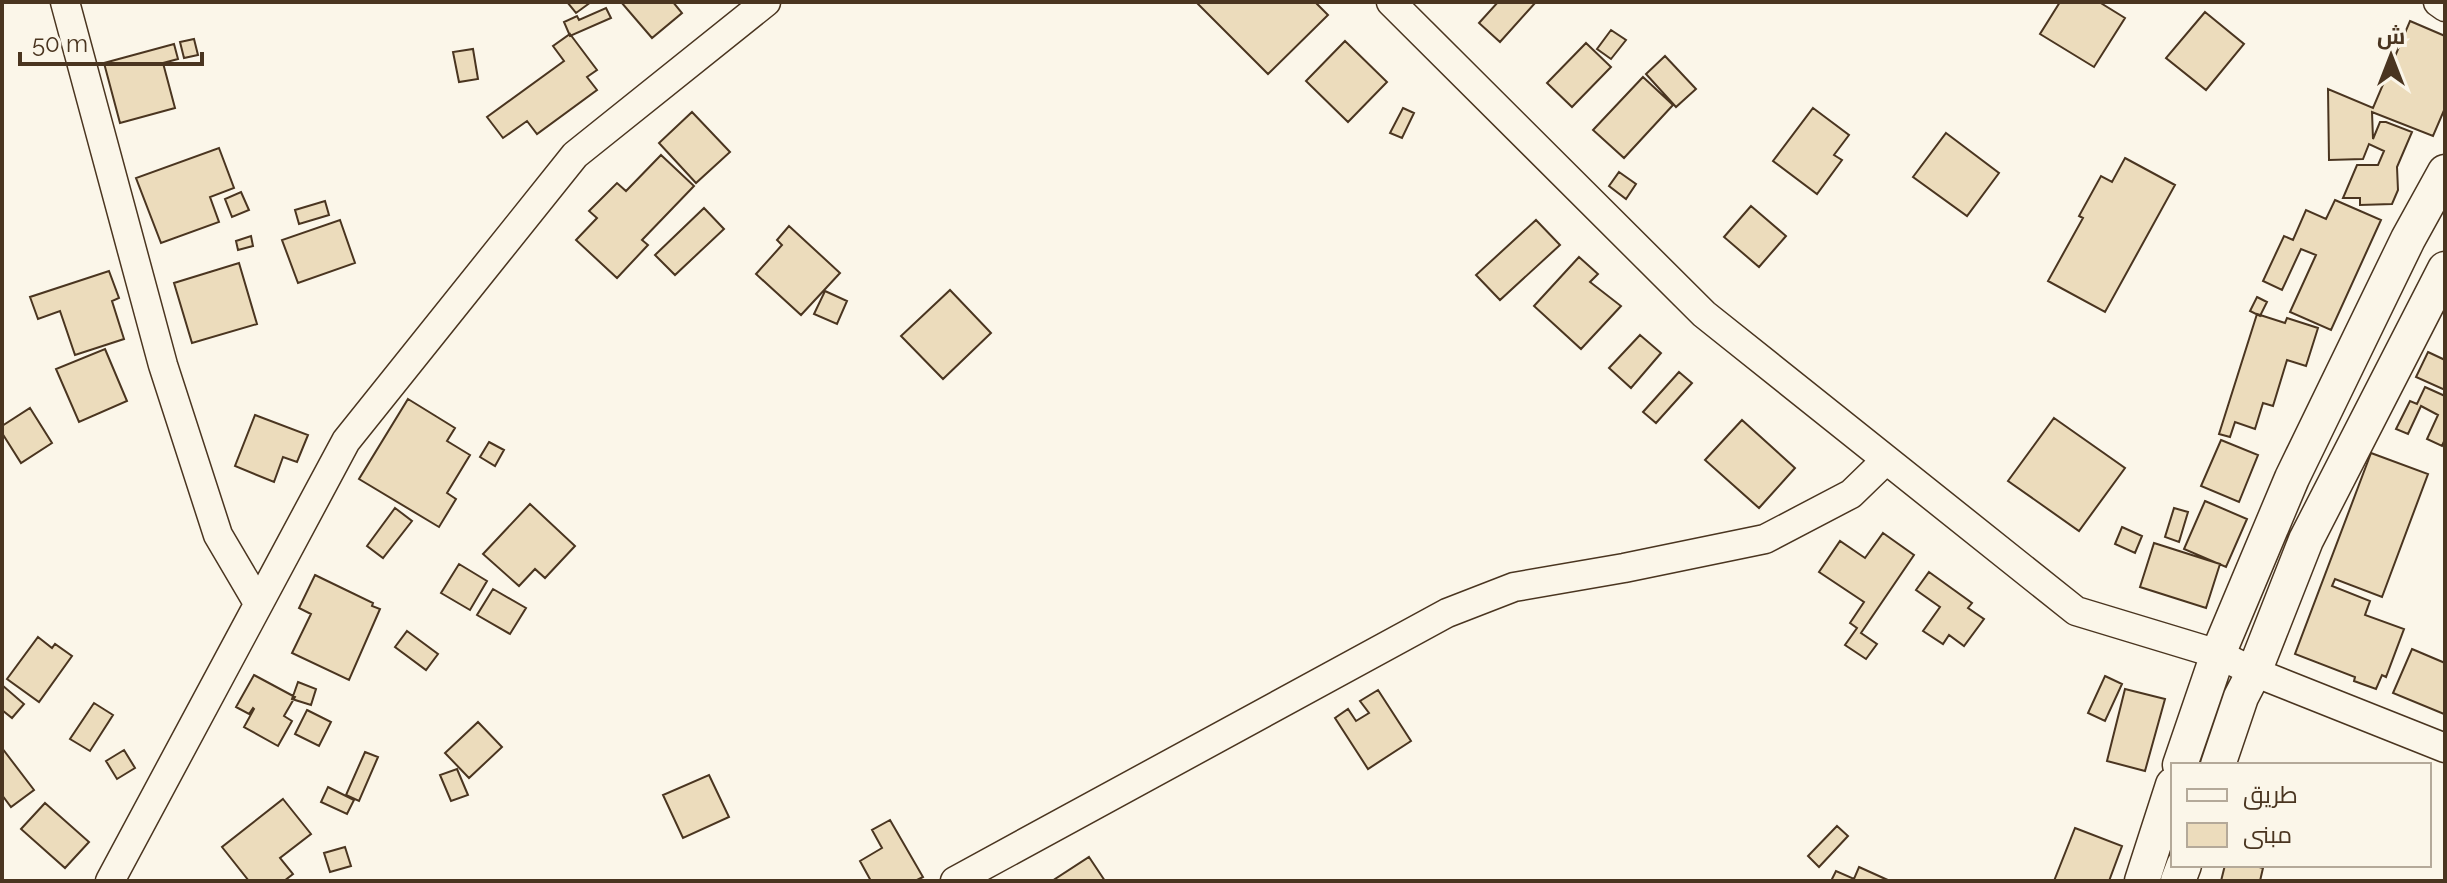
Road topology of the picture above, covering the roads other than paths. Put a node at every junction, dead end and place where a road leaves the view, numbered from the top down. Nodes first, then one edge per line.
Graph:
1 (65, 2) edge
2 (766, 2) edge
3 (1391, 2) edge
4 (2438, 2) edge
5 (2445, 7) edge
6 (2445, 172) edge
7 (2445, 269) edge
8 (1885, 461) junction
9 (258, 603) junction
10 (2218, 654) junction
11 (2254, 672) junction
12 (2445, 748) edge
13 (2181, 763) edge
14 (2219, 763) edge
15 (2171, 791) edge
16 (110, 881) edge
17 (955, 881) edge
18 (2142, 881) edge

1 - 9 street
2 - 9 street
3 - 8 street
4 - 5 street
6 - 10 main road
7 - 11 main road
8 - 10 street
8 - 17 street
9 - 16 street
10 - 11 street
10 - 13 main road
11 - 12 street
11 - 14 main road
15 - 18 main road

